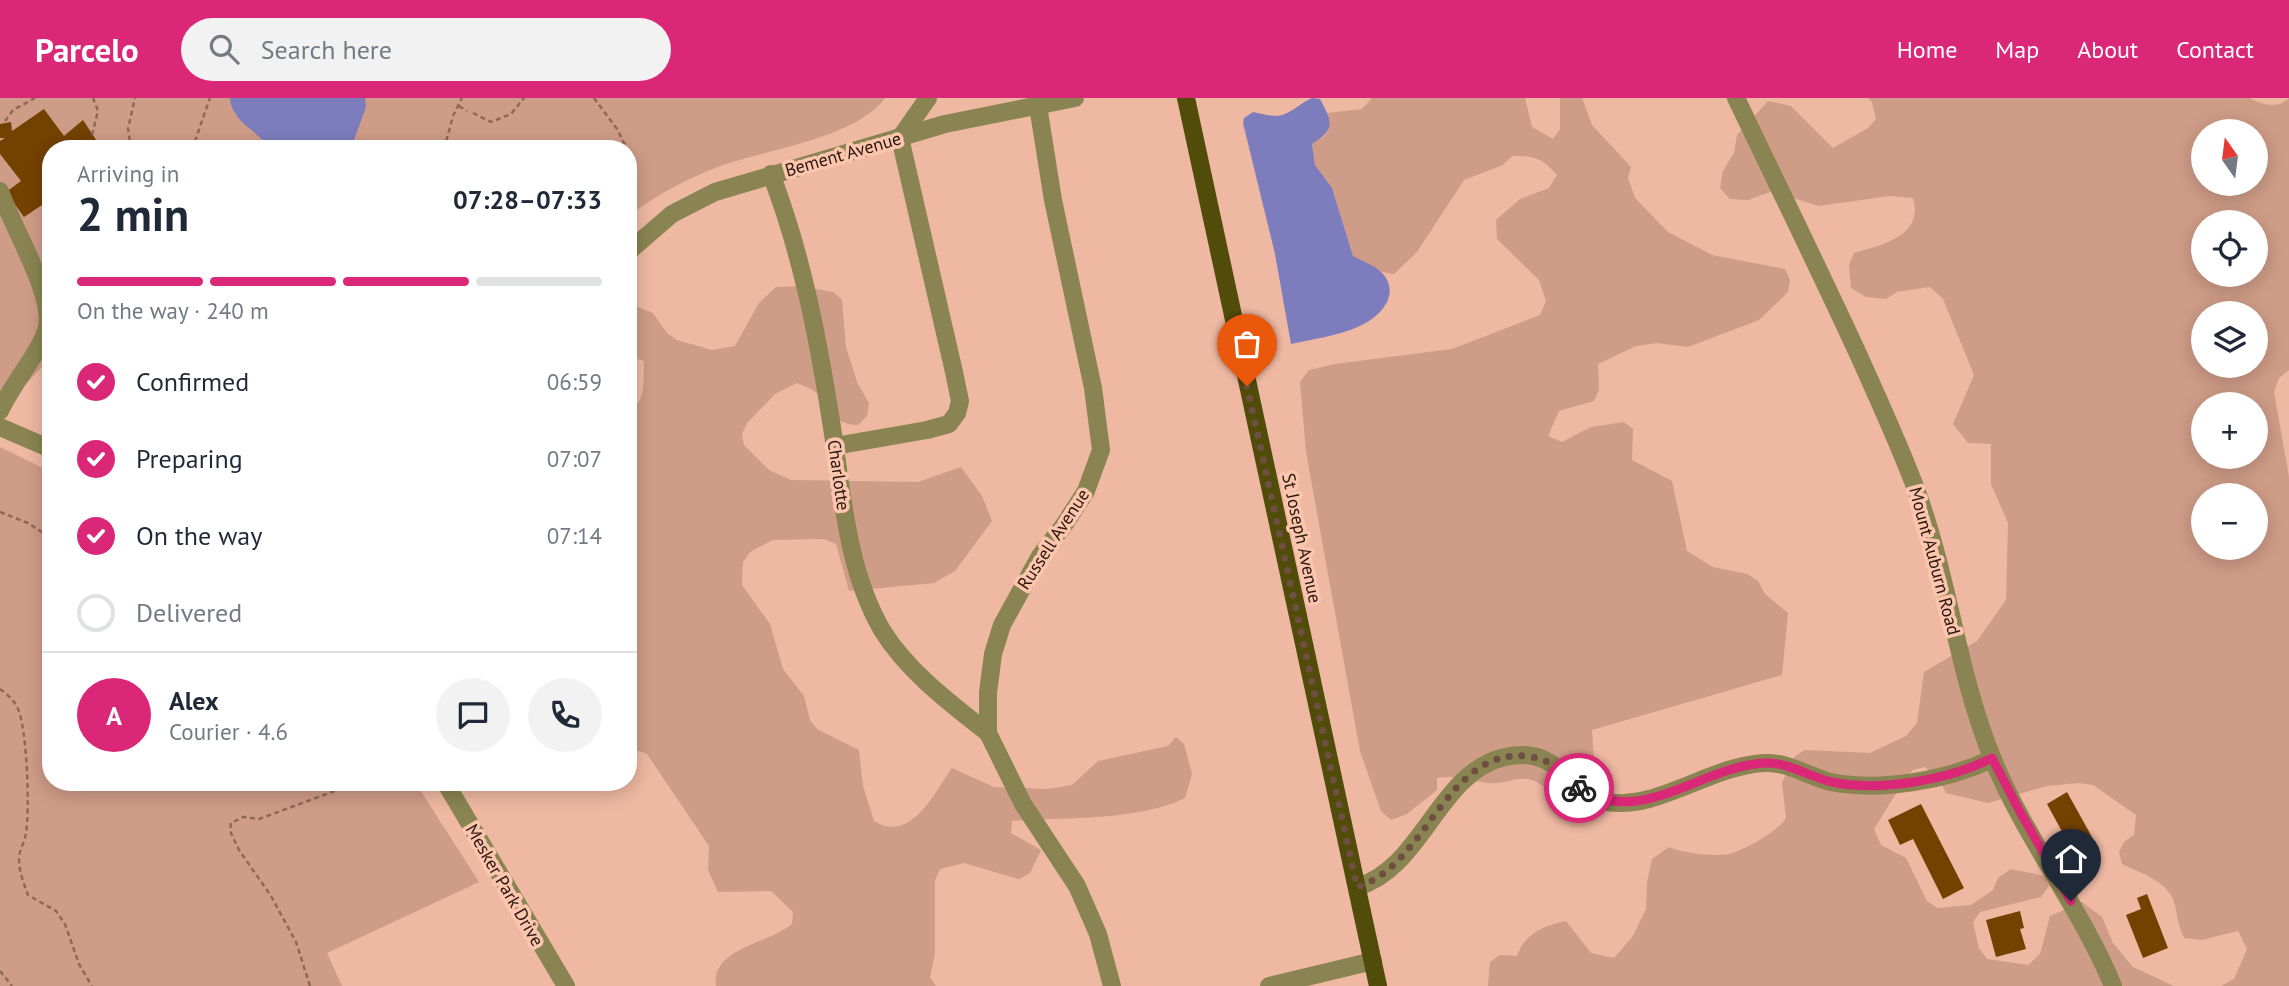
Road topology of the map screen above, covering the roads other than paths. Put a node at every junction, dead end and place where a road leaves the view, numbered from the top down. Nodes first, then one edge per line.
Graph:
1 (928, 98) edge
2 (1075, 98) edge
3 (1186, 98) edge
4 (1736, 98) edge
5 (1038, 106) junction
6 (900, 138) junction
7 (771, 174) junction
8 (0, 191) edge
9 (637, 244) edge
10 (42, 292) edge
11 (42, 336) edge
12 (0, 411) edge
13 (0, 427) edge
14 (42, 445) edge
15 (835, 446) junction
16 (988, 733) junction
17 (1992, 758) junction
18 (450, 791) edge
19 (1357, 887) junction
20 (1373, 961) junction
21 (566, 986) edge
22 (1112, 986) edge
23 (1269, 986) edge
24 (1378, 986) edge
25 (2113, 986) edge

1 - 6 street
2 - 5 street, Bement Avenue
3 - 19 main road, St Joseph Avenue
4 - 17 street, Mount Auburn Road
5 - 6 street, Bement Avenue
5 - 16 street, Russell Avenue
6 - 7 street, Bement Avenue
6 - 15 street
7 - 9 street, Bement Avenue
7 - 15 street, Charlotte
8 - 10 street
11 - 12 street
13 - 14 street
15 - 16 street, Charlotte
16 - 22 street, Russell Avenue
17 - 19 street
17 - 25 street, Mount Auburn Road
18 - 21 street, Mesker Park Drive
19 - 20 main road, St Joseph Avenue
20 - 23 street
20 - 24 main road, St Joseph Avenue

